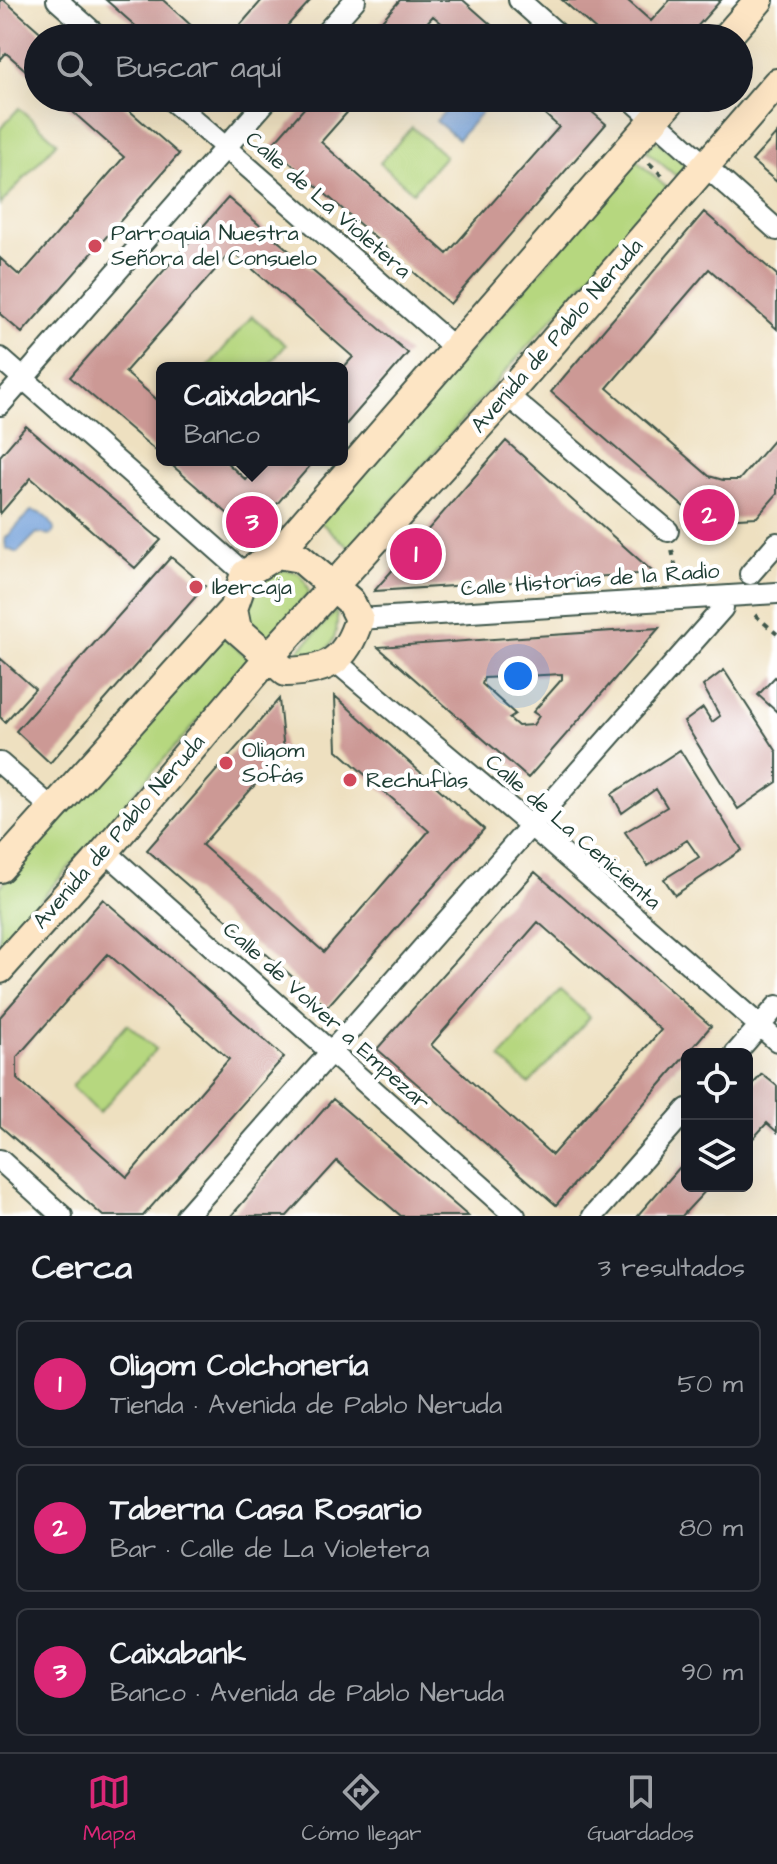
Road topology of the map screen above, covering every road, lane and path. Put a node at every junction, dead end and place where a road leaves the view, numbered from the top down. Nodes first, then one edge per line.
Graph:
1 (57, 0) edge
2 (355, 0) edge
3 (519, 0) edge
4 (759, 0) edge
5 (84, 24) edge
6 (334, 24) edge
7 (546, 24) edge
8 (738, 24) edge
9 (777, 83) edge
10 (753, 111) edge
11 (185, 112) edge
12 (257, 112) edge
13 (660, 112) edge
14 (666, 112) edge
15 (752, 112) edge
16 (226, 147) junction
17 (647, 162) dead end
18 (706, 166) junction
19 (666, 178) dead end
20 (777, 230) edge
21 (456, 349) junction
22 (0, 358) edge
23 (24, 378) junction
24 (507, 395) junction
25 (0, 405) edge
26 (668, 531) joint
27 (777, 543) edge
28 (277, 554) junction
29 (245, 574) junction
30 (750, 574) dead end
31 (678, 579) dead end
32 (334, 587) junction
33 (777, 593) edge
34 (723, 608) dead end
35 (233, 609) junction
36 (753, 613) dead end
37 (359, 619) junction
38 (777, 634) edge
39 (269, 657) junction
40 (335, 661) junction
41 (0, 763) edge
42 (53, 809) junction
43 (530, 825) junction
44 (105, 851) junction
45 (0, 868) edge
46 (0, 969) edge
47 (777, 1006) edge
48 (760, 1026) junction
49 (777, 1041) edge
50 (740, 1048) edge
51 (330, 1052) junction
52 (681, 1116) edge
53 (0, 1160) edge
54 (62, 1216) edge
55 (186, 1216) edge
56 (515, 1216) edge
57 (593, 1216) edge

1 - 5 street
2 - 6 street
3 - 7 street
4 - 8 main road
9 - 10 main road, Avenida de Pablo Neruda
11 - 16 street, Calle de La Violetera
12 - 16 street
13 - 21 main road
14 - 18 street
15 - 18 main road, Avenida de Pablo Neruda
16 - 21 street, Calle de La Violetera
16 - 23 street
17 - 19 path
18 - 20 street
18 - 24 main road, Avenida de Pablo Neruda
21 - 28 main road
22 - 23 street
23 - 25 street
23 - 29 street
24 - 26 street
24 - 32 main road, Avenida de Pablo Neruda
26 - 31 path
27 - 30 street
28 - 29 main road
28 - 32 main road
29 - 35 main road
32 - 37 main road
32 - 39 main road, Avenida de Pablo Neruda
33 - 37 street, Calle Historias de la Radio
34 - 43 street
35 - 39 main road
35 - 42 main road
36 - 38 path
37 - 40 main road
39 - 40 main road
39 - 44 main road, Avenida de Pablo Neruda
40 - 43 street, Calle de La Cenicienta
41 - 42 street
42 - 45 main road
43 - 48 street, Calle de La Cenicienta
43 - 51 street
44 - 46 main road, Avenida de Pablo Neruda
44 - 51 street, Calle de Volver a Empezar
47 - 48 street
48 - 49 street, Calle de La Cenicienta
48 - 50 street
51 - 55 street
51 - 56 street, Calle de Volver a Empezar
52 - 57 street
53 - 54 street

